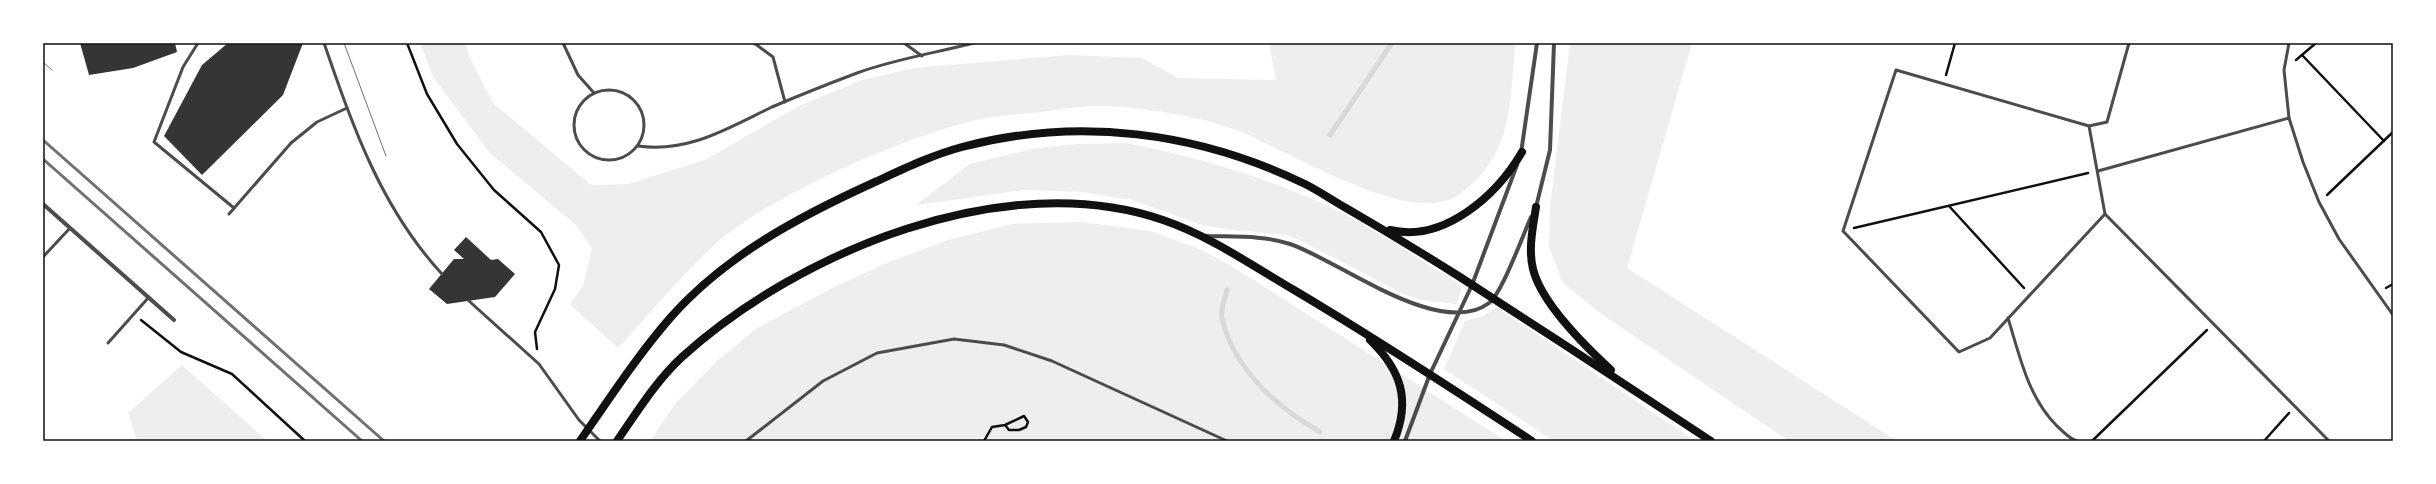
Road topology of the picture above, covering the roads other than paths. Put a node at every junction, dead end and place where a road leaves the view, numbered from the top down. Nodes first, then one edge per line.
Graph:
1 (198, 43) edge
2 (324, 43) edge
3 (563, 43) edge
4 (754, 43) edge
5 (904, 43) edge
6 (974, 43) edge
7 (1537, 43) edge
8 (1554, 43) edge
9 (2129, 43) edge
10 (2289, 43) edge
11 (922, 56) junction
12 (594, 93) junction
13 (786, 102) junction
14 (347, 108) junction
15 (2289, 118) junction
16 (2089, 126) junction
17 (638, 146) junction
18 (1522, 152) junction
19 (2098, 171) junction
20 (43, 204) edge
21 (1536, 207) junction
22 (234, 208) junction
23 (229, 214) dead end
24 (2106, 214) junction
25 (70, 228) junction
26 (1385, 229) junction
27 (1203, 236) junction
28 (43, 257) edge
29 (442, 274) dead end
30 (1472, 285) junction
31 (149, 297) junction
32 (1494, 298) junction
33 (469, 301) dead end
34 (1461, 312) junction
35 (2393, 315) edge
36 (2008, 318) junction
37 (174, 320) dead end
38 (1356, 327) junction
39 (108, 343) dead end
40 (1430, 374) junction
41 (1632, 389) junction
42 (580, 441) edge
43 (600, 441) edge
44 (617, 441) edge
45 (746, 441) edge
46 (1227, 441) edge
47 (1394, 441) edge
48 (1405, 441) edge
49 (1532, 441) edge
50 (1711, 441) edge
51 (2076, 441) edge
52 (2329, 441) edge

1 - 22 lane
2 - 14 lane
3 - 12 lane
4 - 13 lane
5 - 11 lane
6 - 11 lane
7 - 18 street
8 - 21 street
9 - 16 lane
10 - 15 lane
11 - 13 lane
12 - 17 lane
12 - 17 lane
13 - 17 lane
14 - 22 lane
14 - 29 lane
15 - 19 lane
15 - 35 lane
16 - 19 lane
16 - 36 lane
18 - 26 main road
18 - 30 street
19 - 24 lane
20 - 25 street
21 - 32 street
21 - 41 main road
22 - 23 lane
24 - 36 lane
24 - 52 lane
25 - 28 lane
25 - 31 street
26 - 30 main road
26 - 42 main road
27 - 34 street
27 - 38 main road
27 - 44 main road
30 - 32 main road
30 - 34 street
31 - 37 street
31 - 39 lane
32 - 34 street
32 - 41 main road
33 - 43 lane
34 - 40 street
36 - 51 lane
38 - 40 main road
38 - 47 main road
40 - 48 street
40 - 49 main road
41 - 50 main road
45 - 46 lane

